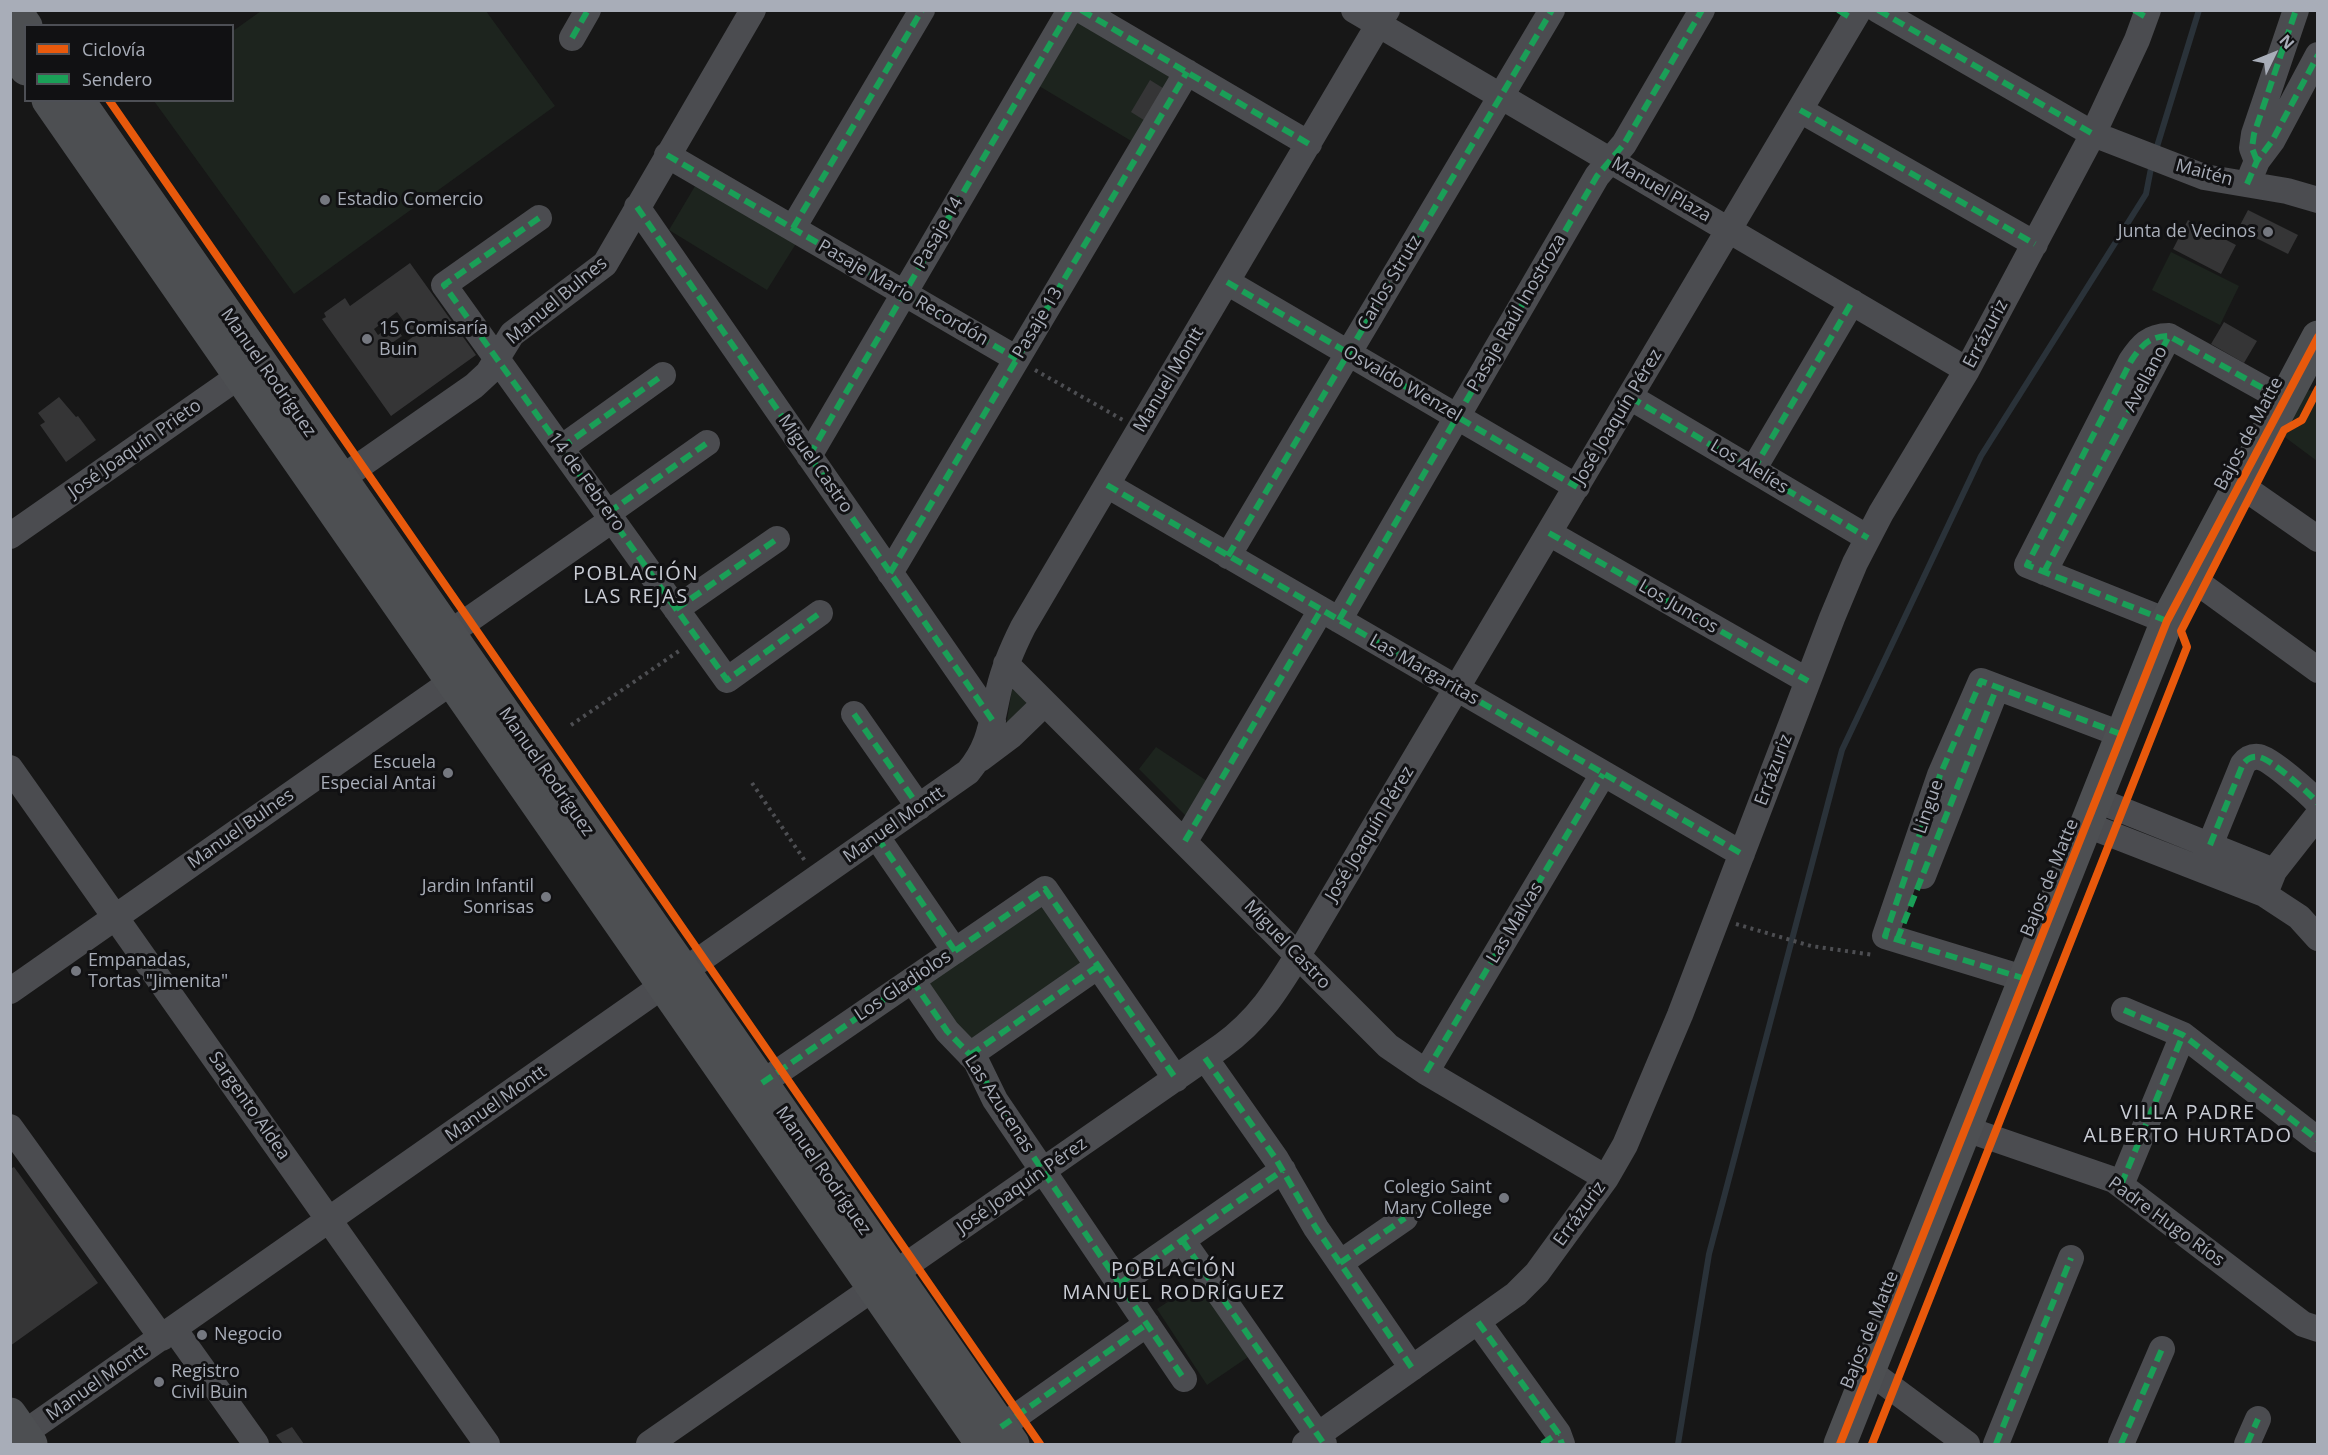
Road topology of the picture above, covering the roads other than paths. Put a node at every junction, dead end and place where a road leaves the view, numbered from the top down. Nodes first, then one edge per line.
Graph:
1 (15, 10) edge
2 (588, 10) edge
3 (753, 10) edge
4 (922, 10) edge
5 (1070, 10) edge
6 (1081, 10) edge
7 (1354, 10) edge
8 (1552, 10) edge
9 (1702, 10) edge
10 (1878, 10) edge
11 (2295, 10) edge
12 (1850, 13) edge
13 (2143, 13) edge
14 (1383, 18) edge
15 (572, 38) dead end
16 (19, 51) edge
17 (2318, 55) edge
18 (1187, 72) junction
19 (1501, 96) junction
20 (50, 102) edge
21 (79, 102) edge
22 (1800, 110) junction
23 (2093, 134) junction
24 (1309, 144) junction
25 (668, 155) junction
26 (1610, 160) junction
27 (2257, 160) junction
28 (2247, 184) junction
29 (2318, 199) edge
30 (637, 207) junction
31 (539, 218) dead end
32 (793, 228) junction
33 (1729, 230) junction
34 (2035, 244) junction
35 (1227, 282) junction
36 (904, 293) junction
37 (1852, 302) junction
38 (2315, 349) edge
39 (1348, 353) junction
40 (496, 358) junction
41 (1017, 359) junction
42 (250, 369) junction
43 (1967, 370) junction
44 (663, 375) dead end
45 (1630, 397) junction
46 (2284, 400) junction
47 (1457, 417) junction
48 (707, 443) dead end
49 (561, 448) junction
50 (809, 456) junction
51 (1753, 470) junction
52 (342, 478) junction
53 (2239, 484) junction
54 (1107, 485) junction
55 (1577, 487) junction
56 (610, 517) junction
57 (1549, 533) junction
58 (10, 536) edge
59 (1868, 538) junction
60 (777, 539) dead end
61 (2318, 539) edge
62 (1228, 556) junction
63 (890, 573) junction
64 (2190, 577) junction
65 (676, 609) junction
66 (820, 613) dead end
67 (1330, 615) junction
68 (2167, 621) junction
69 (439, 641) junction
70 (1006, 664) junction
71 (2318, 670) edge
72 (462, 674) junction
73 (1808, 681) junction
74 (1457, 688) junction
75 (1045, 703) junction
76 (854, 714) dead end
77 (993, 721) junction
78 (2123, 735) junction
79 (977, 761) junction
80 (10, 768) edge
81 (1604, 774) junction
82 (2318, 803) edge
83 (919, 807) junction
84 (2092, 813) junction
85 (2318, 815) edge
86 (877, 837) junction
87 (1185, 841) junction
88 (2210, 845) junction
89 (1742, 854) junction
90 (2269, 883) junction
91 (116, 917) junction
92 (2318, 938) edge
93 (955, 951) junction
94 (1298, 955) junction
95 (1098, 966) junction
96 (2026, 979) junction
97 (674, 980) junction
98 (912, 980) junction
99 (10, 991) edge
100 (2124, 1010) dead end
101 (2182, 1035) junction
102 (970, 1055) junction
103 (1205, 1058) junction
104 (1426, 1072) junction
105 (1176, 1079) junction
106 (762, 1083) junction
107 (10, 1127) edge
108 (1966, 1129) junction
109 (2318, 1140) edge
110 (1283, 1170) junction
111 (1043, 1172) junction
112 (1606, 1178) junction
113 (2121, 1185) junction
114 (1405, 1218) dead end
115 (329, 1221) junction
116 (1182, 1240) junction
117 (2071, 1258) dead end
118 (1340, 1263) junction
119 (884, 1281) junction
120 (1119, 1284) junction
121 (1478, 1322) junction
122 (1147, 1324) junction
123 (2318, 1329) edge
124 (168, 1334) junction
125 (2162, 1349) dead end
126 (1412, 1368) junction
127 (1869, 1371) junction
128 (1184, 1379) dead end
129 (2258, 1419) dead end
130 (19, 1434) edge
131 (999, 1439) edge
132 (1316, 1441) edge
133 (1554, 1441) edge
134 (256, 1444) edge
135 (487, 1444) edge
136 (649, 1444) edge
137 (1840, 1444) edge
138 (1966, 1444) edge
139 (1996, 1444) edge
140 (2121, 1444) edge
141 (2247, 1444) edge

1 - 16 main road
2 - 15 street
3 - 25 street, Manuel Bulnes
4 - 32 street
5 - 36 street, Pasaje 14
6 - 18 street
7 - 14 street, Manuel Plaza
8 - 19 street, Carlos Strutz
9 - 26 street, Pasaje Raúl Inostroza
10 - 23 street, Maitén
11 - 27 street
12 - 22 street, José Joaquín Pérez
13 - 23 street, Errázuriz
14 - 19 street, Manuel Plaza
14 - 24 street, Manuel Montt
17 - 27 street
18 - 24 street
18 - 41 street, Pasaje 13
19 - 26 street, Manuel Plaza
19 - 39 street, Carlos Strutz
20 - 42 main road, Manuel Rodríguez
21 - 42 main road, Manuel Rodríguez
22 - 33 street, José Joaquín Pérez
22 - 34 street
23 - 28 street, Maitén
23 - 34 street, Errázuriz
24 - 35 street, Manuel Montt
25 - 30 street, Manuel Bulnes
25 - 32 street, Pasaje Mario Recordón
26 - 33 street, Manuel Plaza
26 - 47 street, Pasaje Raúl Inostroza
27 - 28 street
27 - 29 street, Maitén
28 - 29 street, Maitén
30 - 40 street, Manuel Bulnes
30 - 50 street, Miguel Castro
31 - 40 street, 14 de Febrero
32 - 36 street, Pasaje Mario Recordón
33 - 37 street, Manuel Plaza
33 - 45 street, José Joaquín Pérez
34 - 43 street, Errázuriz
35 - 39 street, Osvaldo Wenzel
35 - 54 street, Manuel Montt
36 - 41 street, Pasaje Mario Recordón
36 - 50 street, Pasaje 14
37 - 43 street, Manuel Plaza
37 - 51 street
38 - 46 main road, Bajos de Matte
39 - 47 street, Osvaldo Wenzel
39 - 62 street, Carlos Strutz
40 - 49 street, 14 de Febrero
40 - 52 street, Manuel Bulnes
41 - 63 street, Pasaje 13
42 - 52 main road, Manuel Rodríguez
42 - 58 street, José Joaquín Prieto
42 - 69 main road, Manuel Rodríguez
43 - 59 street, Errázuriz
44 - 49 street
45 - 51 street, Los Alelíes
45 - 55 street, José Joaquín Pérez
46 - 53 main road, Bajos de Matte
46 - 68 street, Avellano
47 - 55 street, Osvaldo Wenzel
47 - 67 street, Pasaje Raúl Inostroza
48 - 56 street
49 - 56 street, 14 de Febrero
50 - 63 street, Miguel Castro
51 - 59 street, Los Alelíes
52 - 69 main road, Manuel Rodríguez
53 - 61 street
53 - 64 main road, Bajos de Matte
54 - 62 street, Las Margaritas
54 - 70 street, Manuel Montt
55 - 57 street, José Joaquín Pérez
56 - 65 street, 14 de Febrero
56 - 69 street
57 - 73 street, Los Juncos
57 - 74 street, José Joaquín Pérez
59 - 73 street, Errázuriz
60 - 65 street
62 - 67 street, Las Margaritas
63 - 77 street, Miguel Castro
64 - 68 main road, Bajos de Matte
64 - 71 street
65 - 66 street, 14 de Febrero
67 - 74 street, Las Margaritas
67 - 87 street, Pasaje Raúl Inostroza
68 - 78 main road, Bajos de Matte
69 - 72 main road, Manuel Rodríguez
70 - 75 street, Miguel Castro
70 - 77 street, Manuel Montt
72 - 91 street, Manuel Bulnes
72 - 97 main road, Manuel Rodríguez
73 - 89 street, Errázuriz
74 - 81 street, Las Margaritas
74 - 94 street, José Joaquín Pérez
75 - 79 street, Manuel Montt
75 - 87 street, Miguel Castro
76 - 83 street
77 - 79 street, Manuel Montt
78 - 84 main road, Bajos de Matte
78 - 96 street, Lingue
79 - 83 street, Manuel Montt
80 - 91 street, Sargento Aldea
81 - 89 street, Las Margaritas
81 - 104 street, Las Malvas
82 - 88 street
83 - 86 street, Manuel Montt
84 - 88 street
84 - 90 street
84 - 96 main road, Bajos de Matte
85 - 90 street
86 - 93 street
86 - 97 street, Manuel Montt
87 - 94 street, Miguel Castro
88 - 90 street
89 - 112 street, Errázuriz
90 - 92 street
91 - 99 street, Manuel Bulnes
91 - 115 street, Sargento Aldea
93 - 95 street, Los Gladiolos
93 - 98 street, Los Gladiolos
94 - 103 street, José Joaquín Pérez
94 - 104 street, Miguel Castro
95 - 102 street
95 - 105 street
96 - 108 main road, Bajos de Matte
97 - 106 main road, Manuel Rodríguez
97 - 115 street, Manuel Montt
97 - 119 main road, Manuel Rodríguez
98 - 102 street, Las Azucenas
98 - 106 street, Los Gladiolos
100 - 101 street
101 - 109 street
101 - 113 street
102 - 111 street, Las Azucenas
103 - 105 street, José Joaquín Pérez
103 - 110 street
104 - 112 street, Miguel Castro
105 - 111 street, José Joaquín Pérez
106 - 119 main road, Manuel Rodríguez
107 - 124 street
108 - 113 street, Padre Hugo Ríos
108 - 127 main road, Bajos de Matte
110 - 116 street
110 - 118 street
111 - 119 street, José Joaquín Pérez
111 - 120 street, Las Azucenas
112 - 121 street, Errázuriz
113 - 123 street, Padre Hugo Ríos
114 - 118 street
115 - 124 street, Manuel Montt
115 - 135 street, Sargento Aldea
116 - 120 street
116 - 132 street
117 - 139 street
118 - 126 street
119 - 131 main road, Manuel Rodríguez
119 - 136 street, José Joaquín Pérez
120 - 122 street, Las Azucenas
121 - 126 street, Errázuriz
121 - 133 street
122 - 128 street, Las Azucenas
122 - 131 street
124 - 130 street, Manuel Montt
124 - 134 street
125 - 140 street
126 - 132 street, Errázuriz
127 - 137 main road, Bajos de Matte
127 - 138 street
129 - 141 street

